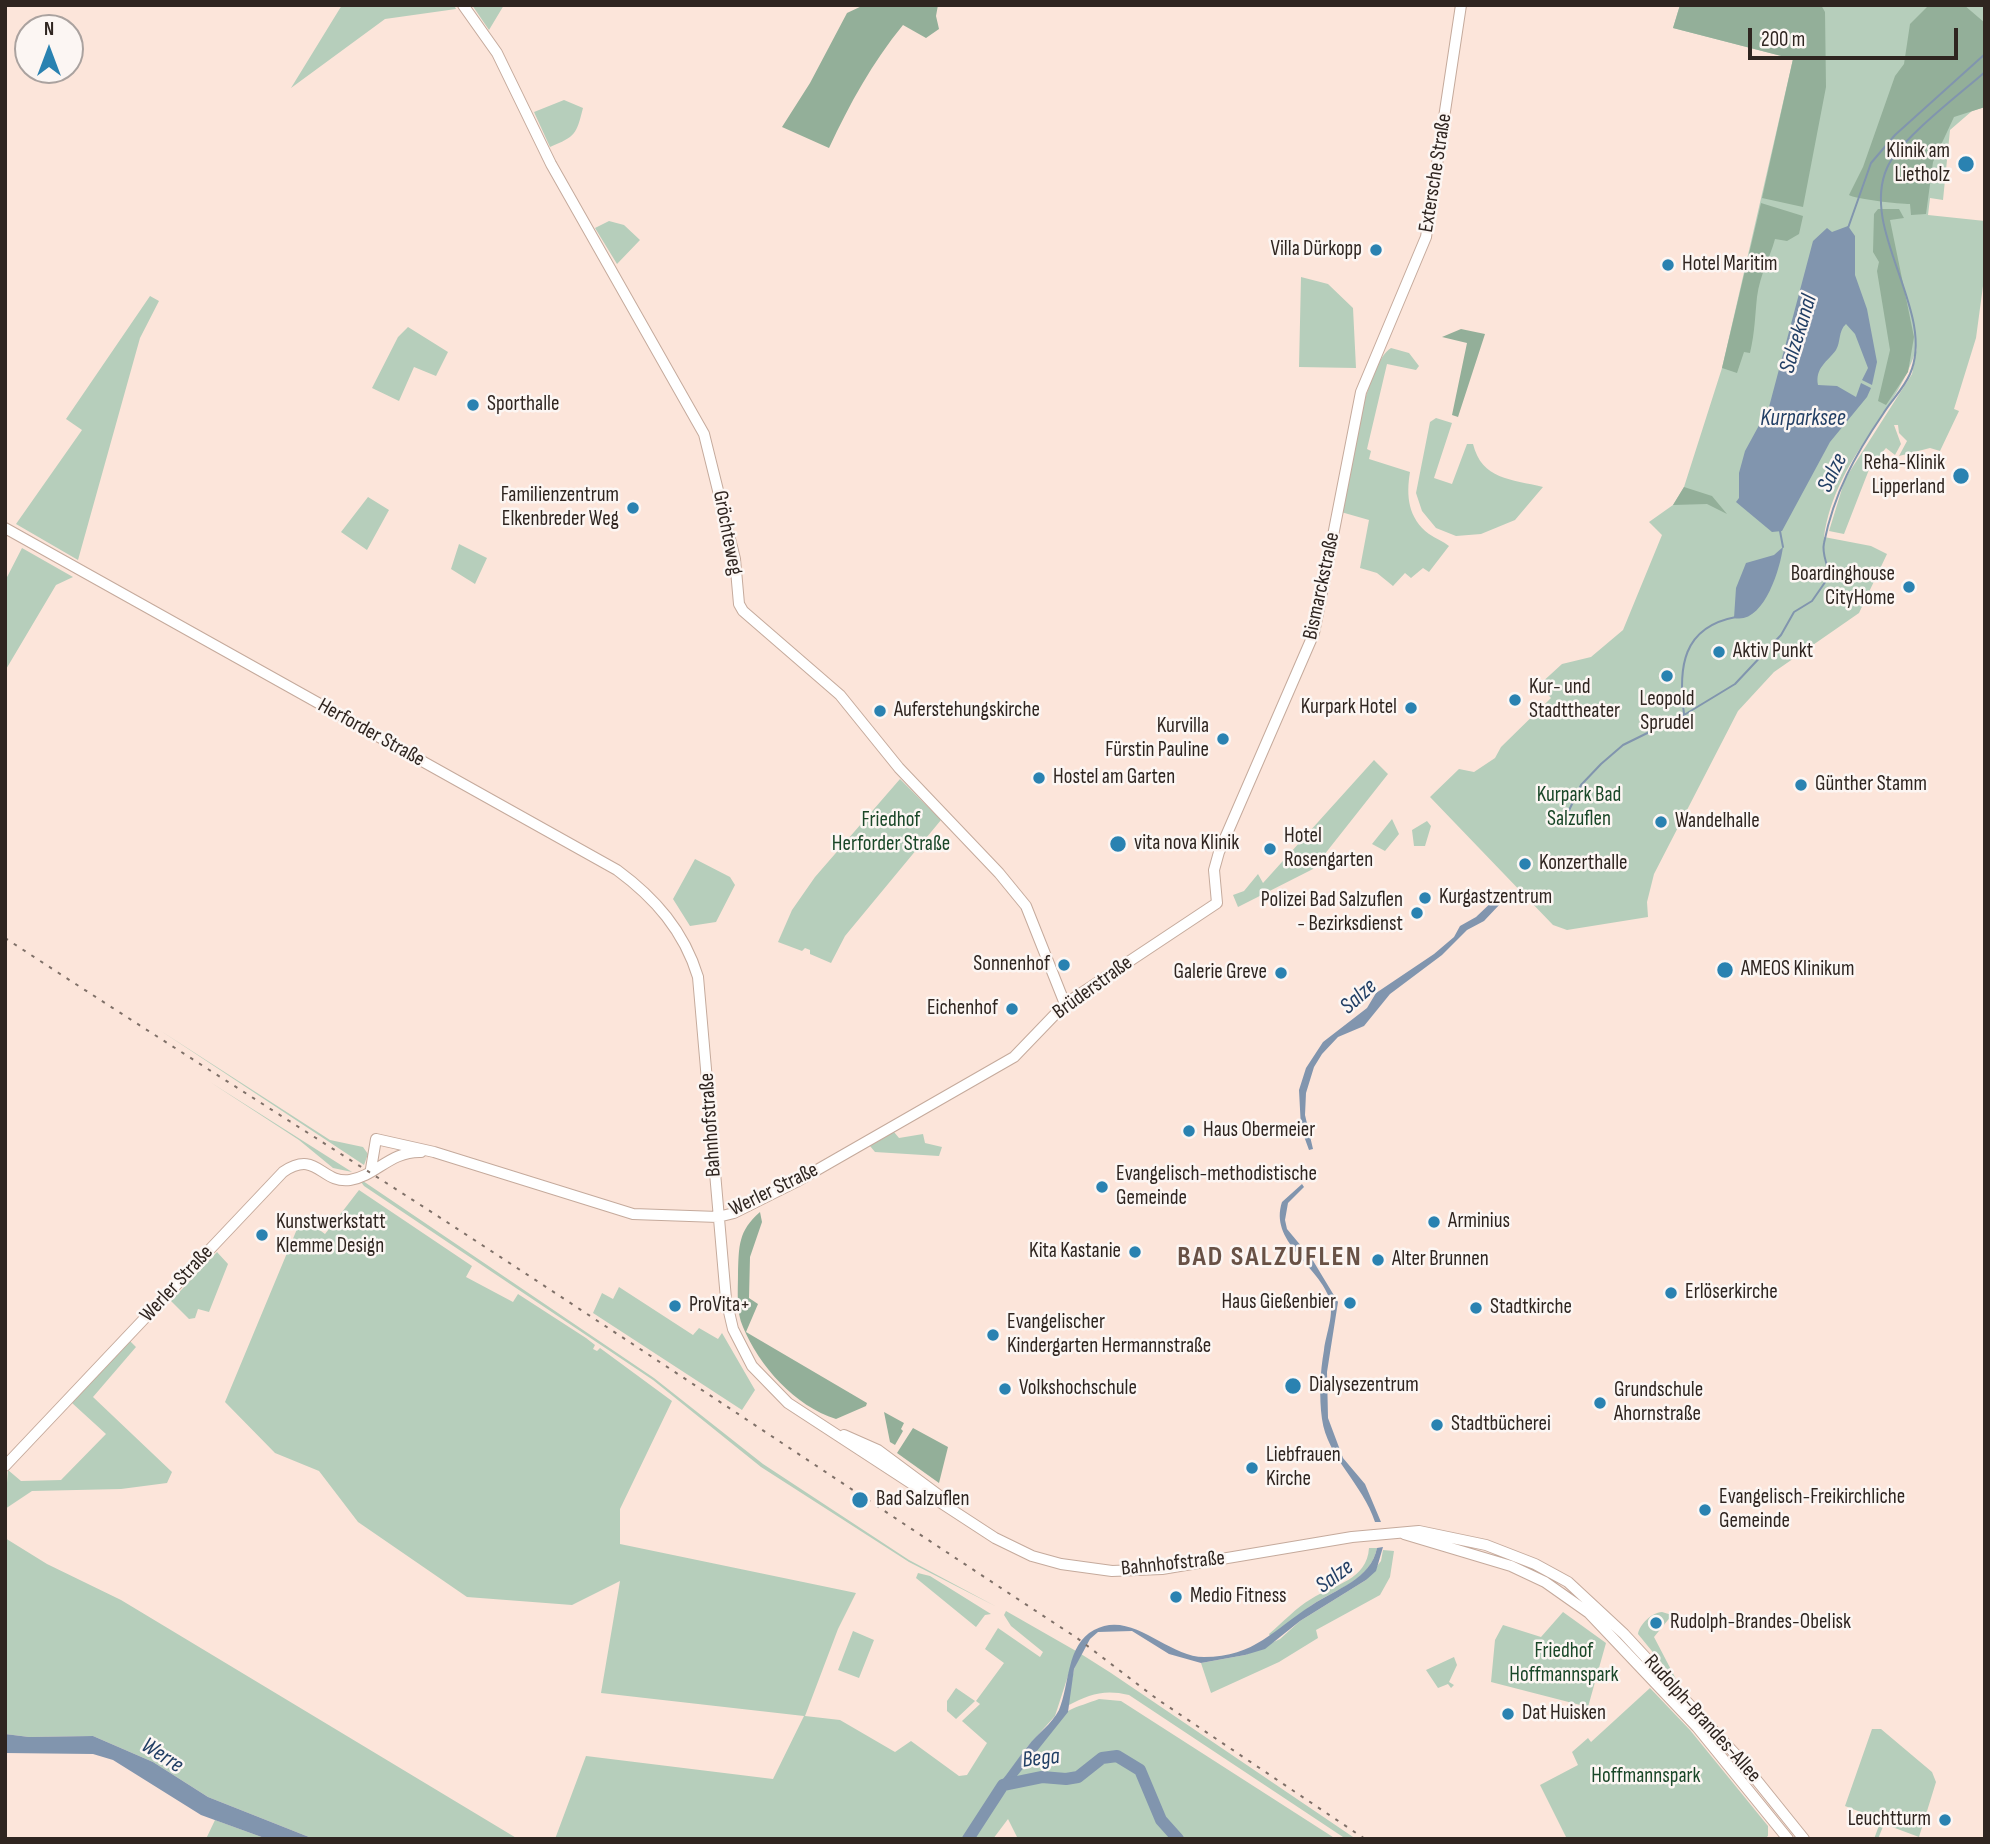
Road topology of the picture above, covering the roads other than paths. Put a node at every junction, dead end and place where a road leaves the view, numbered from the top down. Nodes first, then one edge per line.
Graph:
1 (463, 5) edge
2 (1461, 5) edge
3 (1387, 334) joint
4 (5, 528) edge
5 (1216, 904) joint
6 (698, 977) joint
7 (1065, 1004) junction
8 (976, 1080) joint
9 (434, 1152) junction
10 (371, 1169) junction
11 (718, 1217) junction
12 (5, 1466) edge
13 (1404, 1534) junction
14 (1788, 1839) edge
15 (1804, 1839) edge

1 - 7 main road, Gröchteweg
2 - 3 main road, Extersche Straße
3 - 5 main road, Bismarckstraße
4 - 6 main road, Herforder Straße
5 - 7 main road, Brüderstraße
6 - 11 main road, Bahnhofstraße
7 - 8 main road, Brüderstraße
8 - 11 main road, Werler Straße
9 - 10 main road, Werler Straße
9 - 10 main road, Werler Straße
9 - 11 main road, Werler Straße
10 - 12 main road, Werler Straße
11 - 13 main road, Bahnhofstraße
13 - 14 main road, Rudolph-Brandes-Allee
13 - 15 main road, Rudolph-Brandes-Allee

